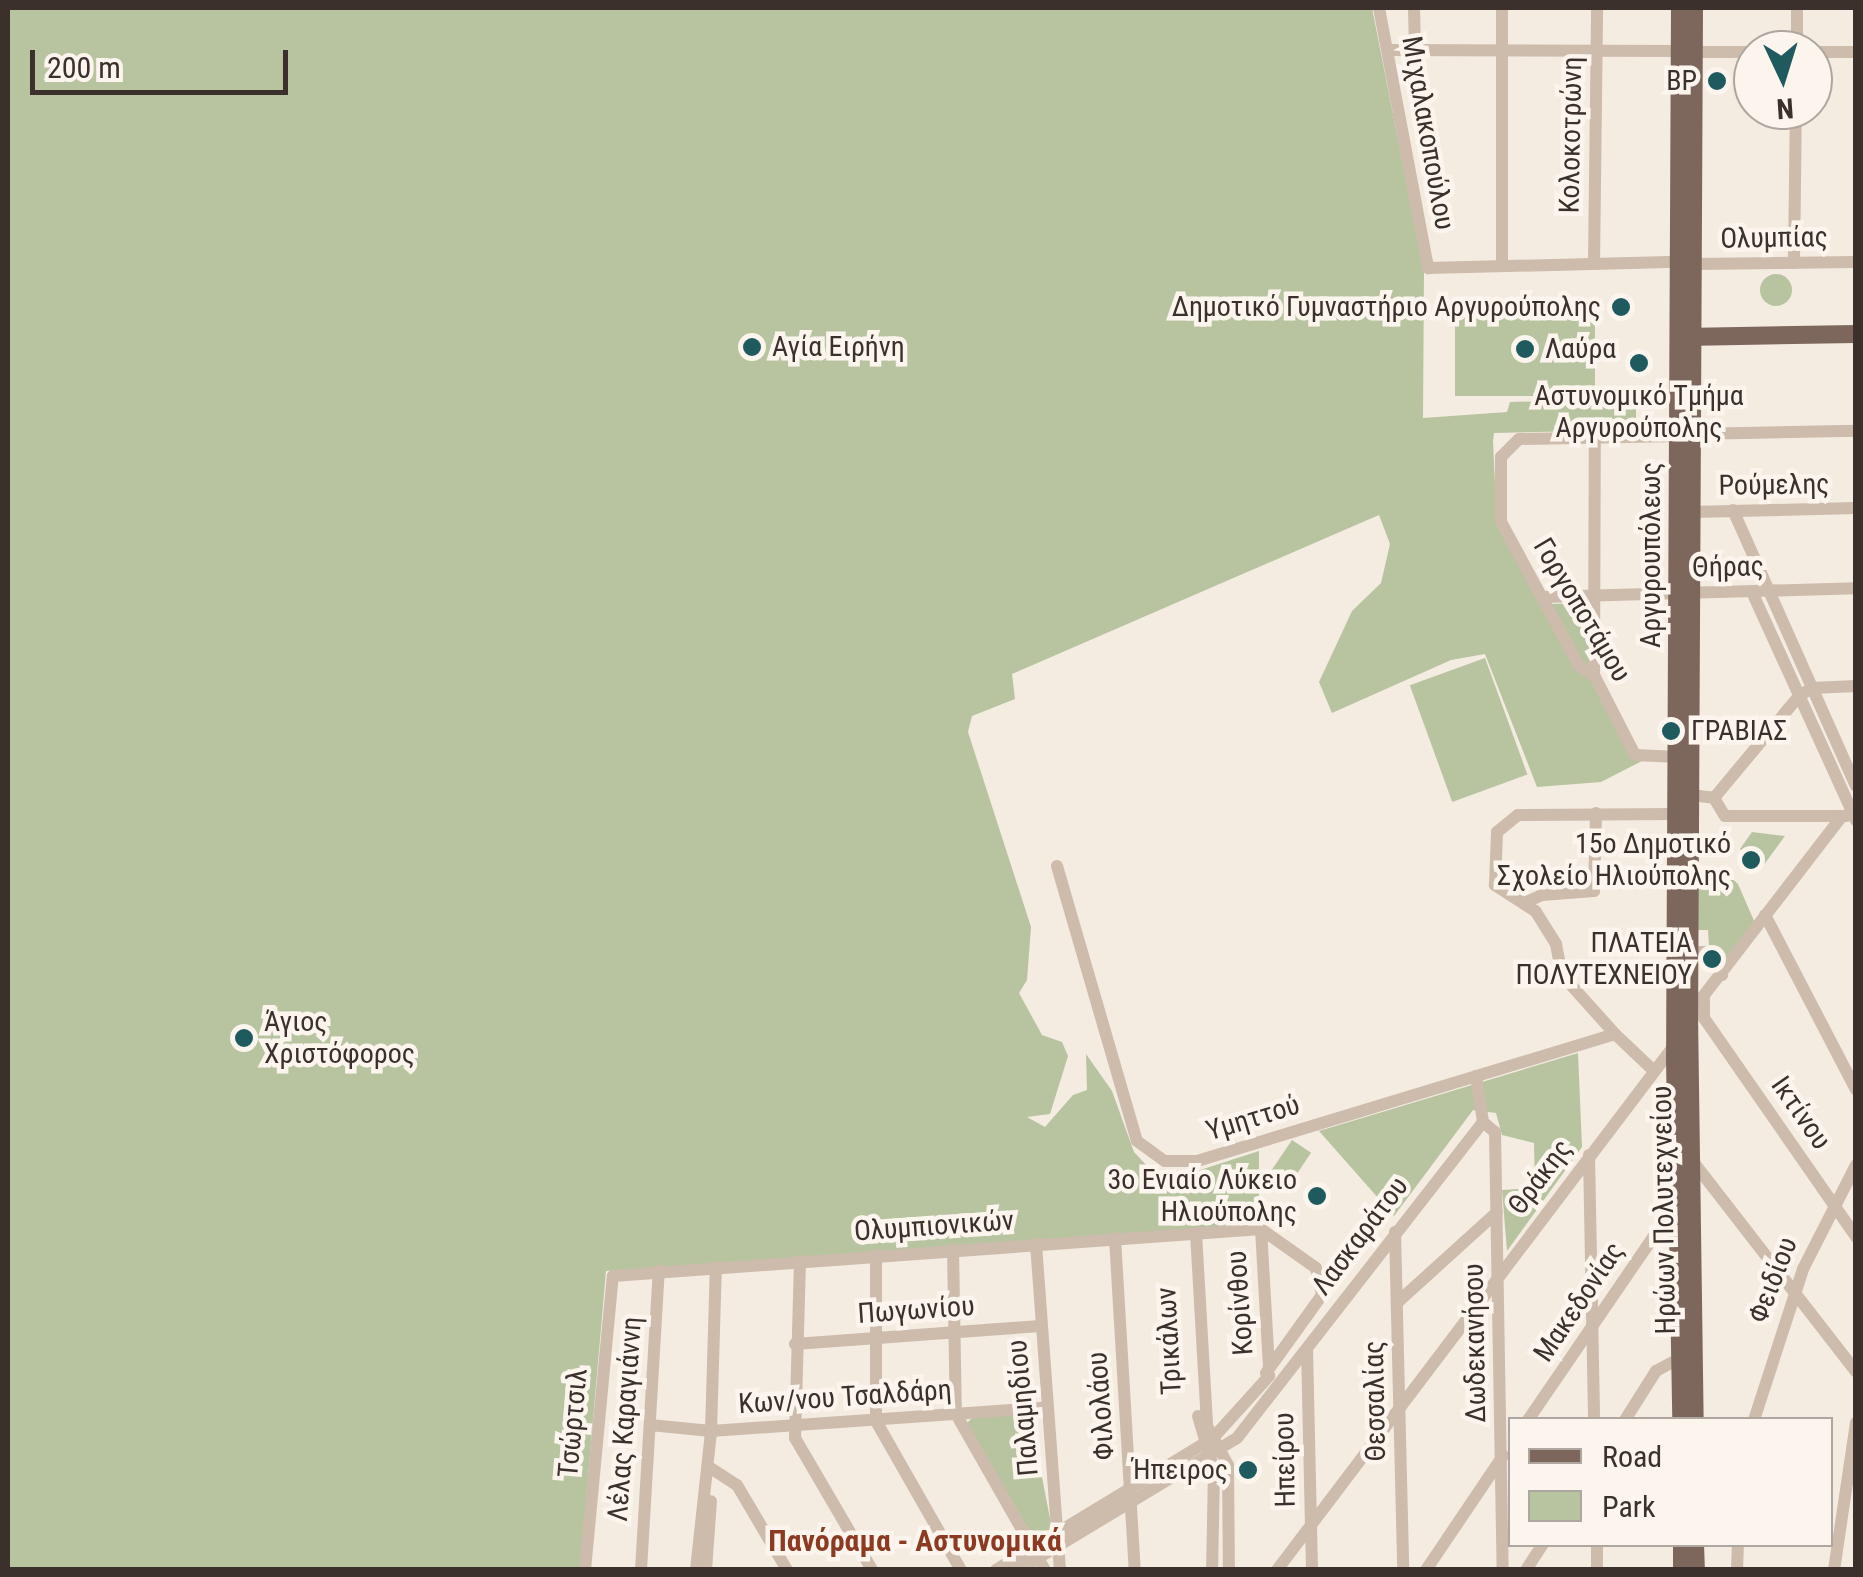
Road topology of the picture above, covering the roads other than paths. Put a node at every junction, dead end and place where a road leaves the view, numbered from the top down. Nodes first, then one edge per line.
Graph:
1 (1379, 8) edge
2 (1414, 8) edge
3 (1502, 8) edge
4 (1597, 8) edge
5 (1680, 8) edge
6 (1694, 8) edge
7 (1389, 50) junction
8 (1415, 50) junction
9 (1502, 50) junction
10 (1597, 51) junction
11 (1687, 51) junction
12 (1733, 52) edge
13 (1796, 130) edge
14 (1856, 262) edge
15 (1594, 263) junction
16 (1686, 263) junction
17 (1794, 263) junction
18 (1502, 265) junction
19 (1428, 268) joint
20 (1856, 334) edge
21 (1686, 341) junction
22 (1856, 343) edge
23 (1856, 431) edge
24 (1686, 435) junction
25 (1595, 438) junction
26 (1856, 508) edge
27 (1733, 510) junction
28 (1693, 512) junction
29 (1856, 588) edge
30 (1768, 591) junction
31 (1752, 592) junction
32 (1685, 593) junction
33 (1595, 595) junction
34 (1542, 597) junction
35 (1594, 675) junction
36 (1856, 686) edge
37 (1812, 688) junction
38 (1799, 696) junction
39 (1678, 757) junction
40 (1856, 786) edge
41 (1691, 794) junction
42 (1714, 798) junction
43 (1852, 811) edge
44 (1596, 812) junction
45 (1678, 814) junction
46 (1057, 866) dead end
47 (1524, 903) junction
48 (1765, 915) junction
49 (1690, 964) junction
50 (1722, 975) junction
51 (1690, 1011) junction
52 (1615, 1034) junction
53 (1676, 1042) junction
54 (1652, 1069) junction
55 (1476, 1076) junction
56 (1856, 1090) edge
57 (1483, 1122) junction
58 (1589, 1155) junction
59 (1691, 1159) junction
60 (1856, 1165) edge
61 (1832, 1204) junction
62 (1497, 1212) junction
63 (1679, 1226) junction
64 (1262, 1230) junction
65 (1395, 1232) junction
66 (1192, 1233) junction
67 (1856, 1237) edge
68 (1114, 1238) junction
69 (1032, 1244) junction
70 (953, 1250) junction
71 (876, 1254) junction
72 (800, 1261) junction
73 (720, 1267) junction
74 (660, 1271) junction
75 (1499, 1274) junction
76 (611, 1281) joint
77 (1794, 1292) junction
78 (1399, 1301) junction
79 (1036, 1326) junction
80 (1592, 1329) junction
81 (954, 1332) junction
82 (876, 1338) junction
83 (795, 1344) junction
84 (1307, 1349) junction
85 (1680, 1358) junction
86 (1267, 1371) junction
87 (1856, 1372) edge
88 (1279, 1384) junction
89 (1400, 1406) junction
90 (1040, 1408) junction
91 (956, 1414) junction
92 (1697, 1415) edge
93 (1530, 1417) edge
94 (1594, 1417) edge
95 (1627, 1417) edge
96 (1681, 1417) edge
97 (1755, 1417) edge
98 (876, 1420) junction
99 (1856, 1422) edge
100 (650, 1425) junction
101 (793, 1427) junction
102 (711, 1428) junction
103 (1212, 1447) junction
104 (1506, 1451) edge
105 (709, 1466) junction
106 (728, 1476) junction
107 (707, 1484) junction
108 (1131, 1489) junction
109 (1127, 1504) junction
110 (1311, 1524) junction
111 (1059, 1533) junction
112 (1541, 1547) edge
113 (1039, 1558) edge
114 (586, 1570) edge
115 (641, 1570) edge
116 (696, 1570) edge
117 (706, 1570) edge
118 (778, 1570) edge
119 (787, 1570) edge
120 (872, 1570) edge
121 (961, 1570) edge
122 (996, 1570) edge
123 (1018, 1570) edge
124 (1060, 1570) edge
125 (1135, 1570) edge
126 (1212, 1570) edge
127 (1228, 1570) edge
128 (1277, 1570) edge
129 (1312, 1570) edge
130 (1403, 1570) edge
131 (1426, 1570) edge
132 (1503, 1570) edge
133 (1526, 1570) edge
134 (1834, 1570) edge

1 - 7 street, Μιχαλακοπούλου
2 - 8 street
3 - 9 street
4 - 10 street, Κολοκοτρώνη
5 - 11 main road, Αργυρουπόλεως
6 - 11 main road, Αργυρουπόλεως
7 - 8 street
7 - 19 street, Μιχαλακοπούλου
8 - 9 street
9 - 10 street
9 - 18 street
10 - 11 street
10 - 15 street, Κολοκοτρώνη
11 - 12 street
11 - 16 main road, Αργυρουπόλεως
13 - 17 street
14 - 17 street, Ολυμπίας
15 - 16 street, Ολυμπίας
15 - 18 street, Ολυμπίας
16 - 17 street, Ολυμπίας
16 - 21 main road, Αργυρουπόλεως
18 - 19 street, Ολυμπίας
20 - 21 main road
21 - 22 main road
21 - 24 main road, Αργυρουπόλεως
23 - 24 street
24 - 25 street
24 - 28 main road, Αργυρουπόλεως
24 - 32 main road, Αργυρουπόλεως
25 - 33 street
25 - 34 street, Γοργοποτάμου
26 - 27 street, Ρούμελης
27 - 28 street, Ρούμελης
27 - 30 street
28 - 32 main road, Αργυρουπόλεως
29 - 30 street, Θήρας
30 - 31 street, Θήρας
30 - 37 street
31 - 32 street, Θήρας
31 - 38 street
32 - 33 street, Θήρας
32 - 39 main road, Αργυρουπόλεως
32 - 41 main road, Αργυρουπόλεως
33 - 34 street, Θήρας
33 - 35 street
34 - 35 street, Γοργοποτάμου
35 - 39 street, Γοργοποτάμου
36 - 37 street
37 - 38 street
37 - 40 street
38 - 42 street
38 - 43 street
39 - 45 main road, Αργυρουπόλεως
41 - 42 street
41 - 49 main road, Αργυρουπόλεως
42 - 43 street
43 - 48 street
44 - 45 street
44 - 47 street
44 - 47 street
45 - 51 main road, Αργυρουπόλεως
46 - 55 street, Υμηττού
47 - 52 street
48 - 50 street
48 - 56 street
49 - 50 street
49 - 51 main road, Αργυρουπόλεως
50 - 51 street
51 - 53 main road, Αργυρουπόλεως
51 - 59 main road, Ηρώων Πολυτεχνείου
51 - 61 street, Ικτίνου
52 - 54 street
52 - 55 street, Υμηττού
53 - 54 street, Θράκης
53 - 63 main road, Ηρώων Πολυτεχνείου
54 - 58 street, Θράκης
55 - 57 street, Δωδεκανήσου
57 - 62 street, Δωδεκανήσου
57 - 65 street, Λασκαράτου
58 - 75 street, Θράκης
58 - 80 street
59 - 77 street
59 - 92 main road, Ηρώων Πολυτεχνείου
60 - 61 street, Φειδίου
61 - 67 street, Ικτίνου
61 - 77 street, Φειδίου
62 - 75 street, Δωδεκανήσου
62 - 78 street
63 - 80 street, Μακεδονίας
63 - 85 main road, Ηρώων Πολυτεχνείου
64 - 66 street, Ολυμπιονικών
64 - 86 street, Κορίνθου
64 - 86 street, Λασκαράτου
65 - 78 street, Θεσσαλίας
65 - 84 street, Λασκαράτου
66 - 68 street, Ολυμπιονικών
66 - 103 street, Τρικάλων
68 - 69 street, Ολυμπιονικών
68 - 108 street, Φιλολάου
69 - 70 street, Ολυμπιονικών
69 - 79 street, Παλαμηδίου
70 - 71 street, Ολυμπιονικών
70 - 81 street
71 - 72 street, Ολυμπιονικών
71 - 82 street
72 - 73 street, Ολυμπιονικών
72 - 83 street
73 - 74 street, Ολυμπιονικών
73 - 102 street
74 - 76 street, Ολυμπιονικών
74 - 100 street, Λέλας Καραγιάννη
75 - 89 street, Θράκης
75 - 104 street, Δωδεκανήσου
76 - 114 street, Τσώρτσιλ
77 - 87 street
77 - 97 street, Φειδίου
78 - 89 street, Θεσσαλίας
79 - 81 street, Πωγωνίου
79 - 90 street, Παλαμηδίου
80 - 93 street, Μακεδονίας
80 - 94 street
81 - 82 street, Πωγωνίου
81 - 91 street
82 - 83 street, Πωγωνίου
82 - 98 street
83 - 101 street
84 - 88 street, Λασκαράτου
84 - 110 street, Ηπείρου
85 - 95 street
85 - 96 main road, Ηρώων Πολυτεχνείου
86 - 88 street
86 - 103 street, Λασκαράτου
88 - 103 street, Λασκαράτου
89 - 110 street, Θράκης
89 - 130 street, Θεσσαλίας
90 - 91 street, Κων/νου Τσαλδάρη
90 - 111 street, Παλαμηδίου
91 - 98 street, Κων/νου Τσαλδάρη
91 - 113 street
98 - 101 street, Κων/νου Τσαλδάρη
98 - 121 street
99 - 134 street
100 - 102 street, Κων/νου Τσαλδάρη
100 - 115 street, Λέλας Καραγιάννη
101 - 102 street, Κων/νου Τσαλδάρη
101 - 120 street
102 - 105 street
103 - 108 street
103 - 109 street
103 - 126 street
103 - 127 street
104 - 131 street
104 - 132 street, Δωδεκανήσου
105 - 106 street
105 - 107 street
106 - 118 street
106 - 119 street
107 - 116 street
107 - 117 street
108 - 109 street, Φιλολάου
108 - 111 street
109 - 111 street
109 - 125 street, Φιλολάου
110 - 128 street, Θράκης
110 - 129 street, Ηπείρου
111 - 113 street
111 - 124 street, Παλαμηδίου
112 - 133 street
113 - 122 street
113 - 123 street

